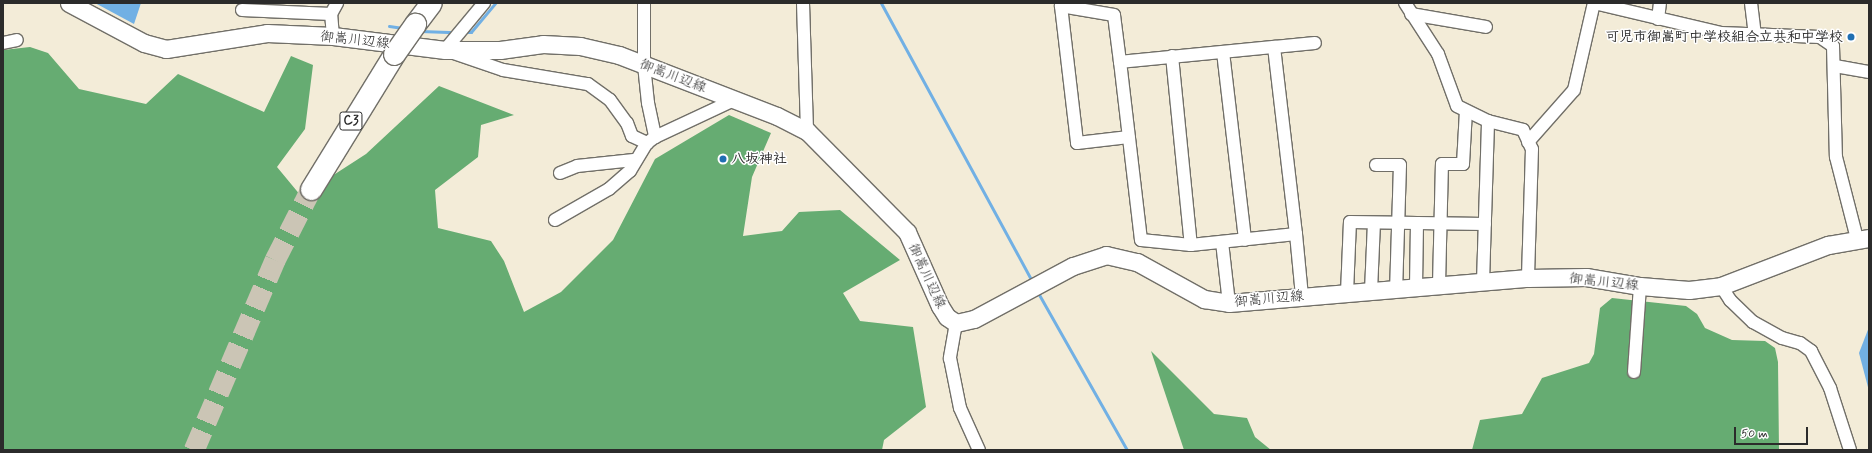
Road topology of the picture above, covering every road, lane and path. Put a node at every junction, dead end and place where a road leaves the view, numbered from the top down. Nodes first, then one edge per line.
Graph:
1 (69, 3) edge
2 (337, 3) edge
3 (431, 3) edge
4 (484, 3) edge
5 (644, 3) edge
6 (803, 3) edge
7 (1594, 3) edge
8 (1660, 3) edge
9 (1751, 3) edge
10 (1408, 8) edge
11 (242, 10) dead end
12 (332, 14) junction
13 (1658, 19) junction
14 (1486, 27) dead end
15 (1755, 34) junction
16 (333, 36) junction
17 (17, 40) dead end
18 (1315, 43) dead end
19 (3, 44) edge
20 (1274, 47) junction
21 (445, 50) junction
22 (1223, 52) junction
23 (1172, 56) junction
24 (1120, 62) junction
25 (644, 65) junction
26 (1835, 66) junction
27 (1869, 72) edge
28 (734, 100) junction
29 (1466, 111) junction
30 (1488, 121) junction
31 (807, 131) junction
32 (1129, 137) junction
33 (651, 140) junction
34 (1528, 142) junction
35 (634, 160) junction
36 (1376, 165) dead end
37 (560, 173) dead end
38 (311, 189) tunnel mouth
39 (555, 220) dead end
40 (1374, 223) junction
41 (1398, 223) junction
42 (1417, 223) junction
43 (1441, 223) junction
44 (1485, 224) junction
45 (1296, 234) junction
46 (1863, 239) edge
47 (1245, 240) junction
48 (1222, 242) junction
49 (1191, 245) junction
50 (1528, 278) junction
51 (1483, 282) junction
52 (1438, 285) junction
53 (1640, 286) junction
54 (1721, 286) junction
55 (1416, 287) junction
56 (1396, 289) junction
57 (1371, 291) junction
58 (1347, 293) junction
59 (1302, 296) junction
60 (1229, 304) junction
61 (956, 323) junction
62 (1634, 372) dead end
63 (979, 450) edge
64 (1850, 450) edge

1 - 16 main road, 御嵩川辺線
2 - 12 street
3 - 38 highway, C3, bridge
4 - 21 street
5 - 25 street
6 - 31 street
7 - 13 street
7 - 34 street
8 - 13 street
9 - 15 street
10 - 14 street
10 - 29 street
11 - 12 street
12 - 16 street
13 - 15 street
15 - 26 street
16 - 21 main road, 御嵩川辺線
17 - 19 street
18 - 20 street
20 - 22 street
20 - 45 street
21 - 25 main road, 御嵩川辺線
21 - 33 street
22 - 23 street
22 - 47 street
23 - 24 street
23 - 49 street
24 - 32 street
24 - 32 street
25 - 28 main road, 御嵩川辺線
25 - 33 street
26 - 27 street
26 - 46 street
28 - 31 main road, 御嵩川辺線
28 - 33 street
29 - 30 street
29 - 43 street
30 - 34 street
30 - 44 street
31 - 61 main road, 御嵩川辺線
32 - 49 street
33 - 35 street
34 - 50 street
35 - 37 street
35 - 39 street
36 - 41 street
40 - 41 street
40 - 57 street
40 - 58 street
41 - 42 street
41 - 56 street
42 - 43 street
42 - 55 street
43 - 44 street
43 - 52 street
44 - 51 street
45 - 47 street
45 - 59 street
46 - 54 main road, 御嵩川辺線
47 - 48 street
48 - 49 street
48 - 60 street
50 - 51 main road, 御嵩川辺線
50 - 53 main road, 御嵩川辺線
51 - 52 main road, 御嵩川辺線
52 - 55 main road, 御嵩川辺線
53 - 54 main road, 御嵩川辺線
53 - 62 street
54 - 64 street
55 - 56 main road, 御嵩川辺線
56 - 57 main road, 御嵩川辺線
57 - 58 main road, 御嵩川辺線
58 - 59 main road, 御嵩川辺線
59 - 60 main road, 御嵩川辺線
60 - 61 main road, 御嵩川辺線
61 - 63 street

